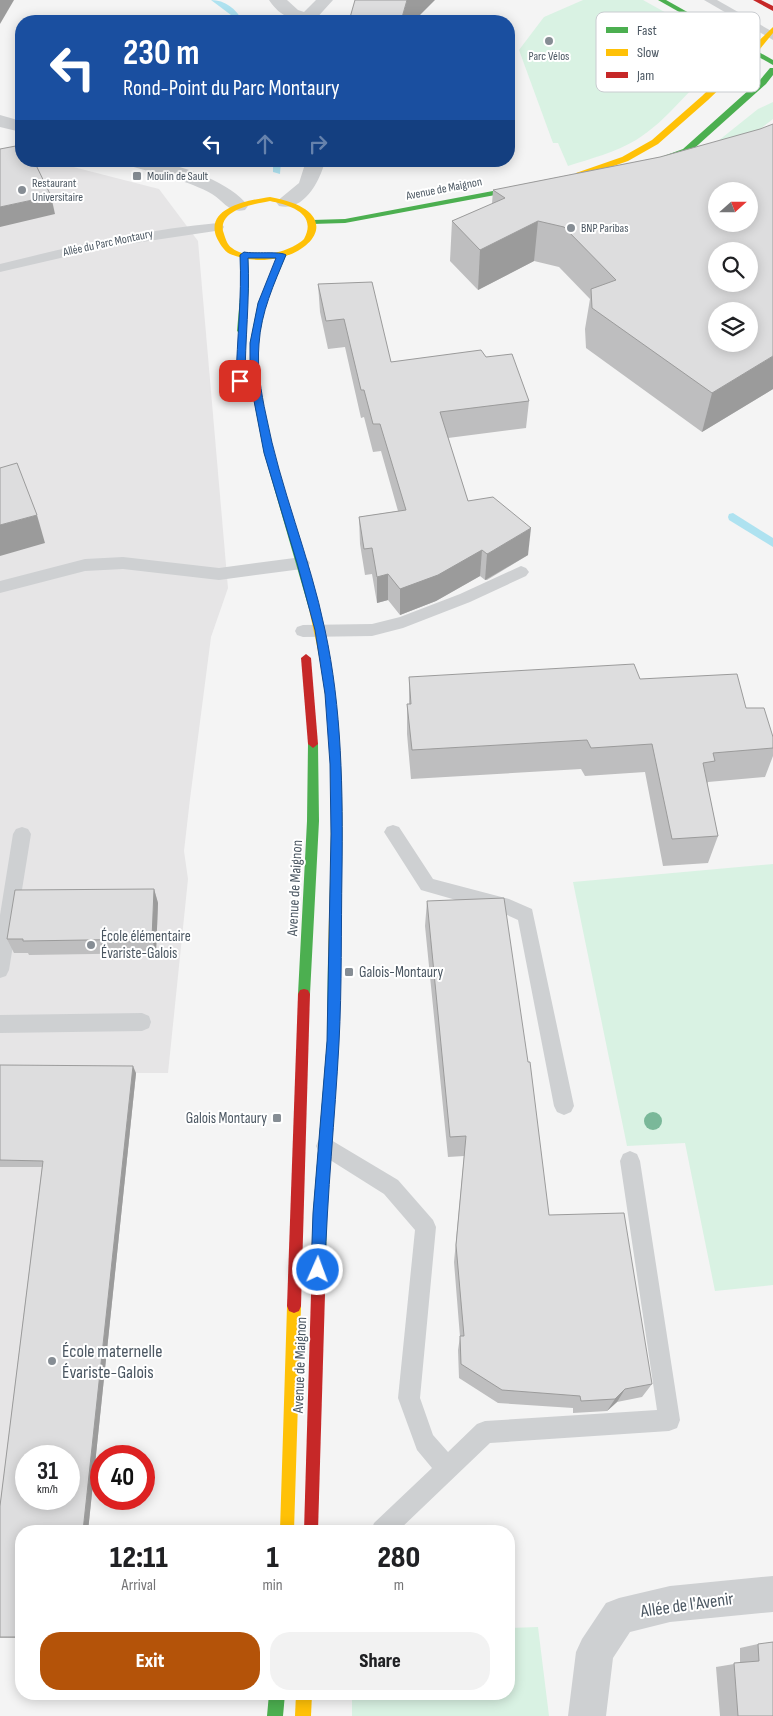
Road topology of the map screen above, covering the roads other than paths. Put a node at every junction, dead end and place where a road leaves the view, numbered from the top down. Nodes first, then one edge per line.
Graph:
1 (276, 0) edge
2 (325, 0) edge
3 (661, 0) edge
4 (709, 0) edge
5 (756, 0) edge
6 (773, 9) edge
7 (682, 12) edge
8 (731, 12) edge
9 (294, 15) edge
10 (310, 15) edge
11 (760, 28) edge
12 (771, 34) edge
13 (760, 45) edge
14 (760, 56) edge
15 (773, 63) edge
16 (773, 70) edge
17 (760, 85) edge
18 (710, 92) edge
19 (752, 92) edge
20 (0, 121) edge
21 (15, 126) edge
22 (154, 167) edge
23 (315, 167) edge
24 (541, 183) edge
25 (286, 202) junction
26 (238, 206) junction
27 (312, 222) junction
28 (218, 227) junction
29 (244, 255) junction
30 (282, 255) junction
31 (0, 268) edge
32 (241, 342) dead end
33 (302, 563) junction
34 (521, 572) dead end
35 (0, 587) edge
36 (320, 630) junction
37 (303, 635) joint
38 (393, 832) dead end
39 (22, 834) dead end
40 (0, 970) edge
41 (142, 1022) dead end
42 (0, 1024) edge
43 (564, 1106) dead end
44 (326, 1146) junction
45 (630, 1161) dead end
46 (446, 1469) junction
47 (312, 1476) junction
48 (287, 1477) junction
49 (286, 1525) edge
50 (311, 1525) edge
51 (388, 1525) edge
52 (773, 1594) edge
53 (276, 1700) edge
54 (304, 1700) edge
55 (275, 1716) edge
56 (303, 1716) edge
57 (587, 1716) edge

1 - 9 street
2 - 10 street
3 - 7 street
4 - 8 lane
5 - 6 street
11 - 12 lane
12 - 13 street
14 - 15 street
16 - 17 street
18 - 19 street
20 - 21 street
22 - 26 street
23 - 25 street
24 - 27 street, Avenue de Maignon
25 - 26 street
25 - 27 street
26 - 28 street
27 - 30 street
28 - 29 street
28 - 31 lane, Allée du Parc Montaury
29 - 30 street
29 - 32 street
30 - 33 street, Avenue de Maignon
33 - 35 lane
33 - 36 street, Avenue de Maignon
34 - 36 lane
36 - 37 lane
36 - 44 street, Avenue de Maignon
37 - 48 street, Avenue de Maignon
38 - 43 lane
39 - 40 lane
41 - 42 lane
44 - 46 lane
44 - 47 street, Avenue de Maignon
45 - 46 lane
46 - 51 lane
47 - 48 street
47 - 50 street, Avenue de Maignon
48 - 49 street, Avenue de Maignon
52 - 57 street, Allée de l'Avenir
53 - 55 street
54 - 56 street

